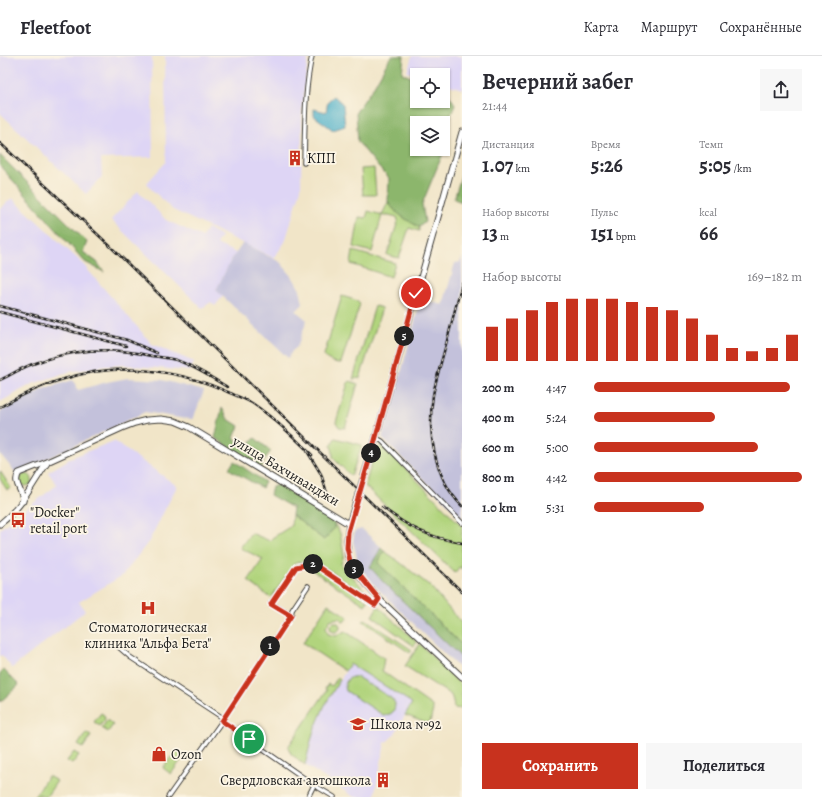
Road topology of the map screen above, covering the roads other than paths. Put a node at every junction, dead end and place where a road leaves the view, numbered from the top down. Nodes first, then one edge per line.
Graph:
1 (312, 56) edge
2 (462, 132) edge
3 (304, 163) dead end
4 (376, 438) junction
5 (47, 462) junction
6 (26, 471) junction
7 (34, 483) junction
8 (30, 489) junction
9 (21, 490) junction
10 (23, 501) junction
11 (462, 522) edge
12 (0, 524) edge
13 (349, 524) junction
14 (308, 586) dead end
15 (379, 599) junction
16 (291, 616) junction
17 (114, 643) dead end
18 (462, 677) edge
19 (222, 719) junction
20 (314, 785) junction
21 (168, 797) edge
22 (308, 797) edge
23 (334, 797) edge

1 - 3 street
2 - 4 main road
4 - 11 street
4 - 13 main road
5 - 6 main road, улица Бахчиванджи
5 - 7 main road
5 - 13 main road, улица Бахчиванджи
6 - 7 main road
6 - 9 main road
7 - 8 main road
8 - 9 main road
8 - 10 main road
9 - 10 main road
10 - 12 main road
13 - 15 main road, улица Бахчиванджи
14 - 16 street
15 - 16 street
15 - 18 main road, улица Бахчиванджи
16 - 19 street
17 - 19 street
19 - 20 street
19 - 21 street
20 - 22 street
20 - 23 street

